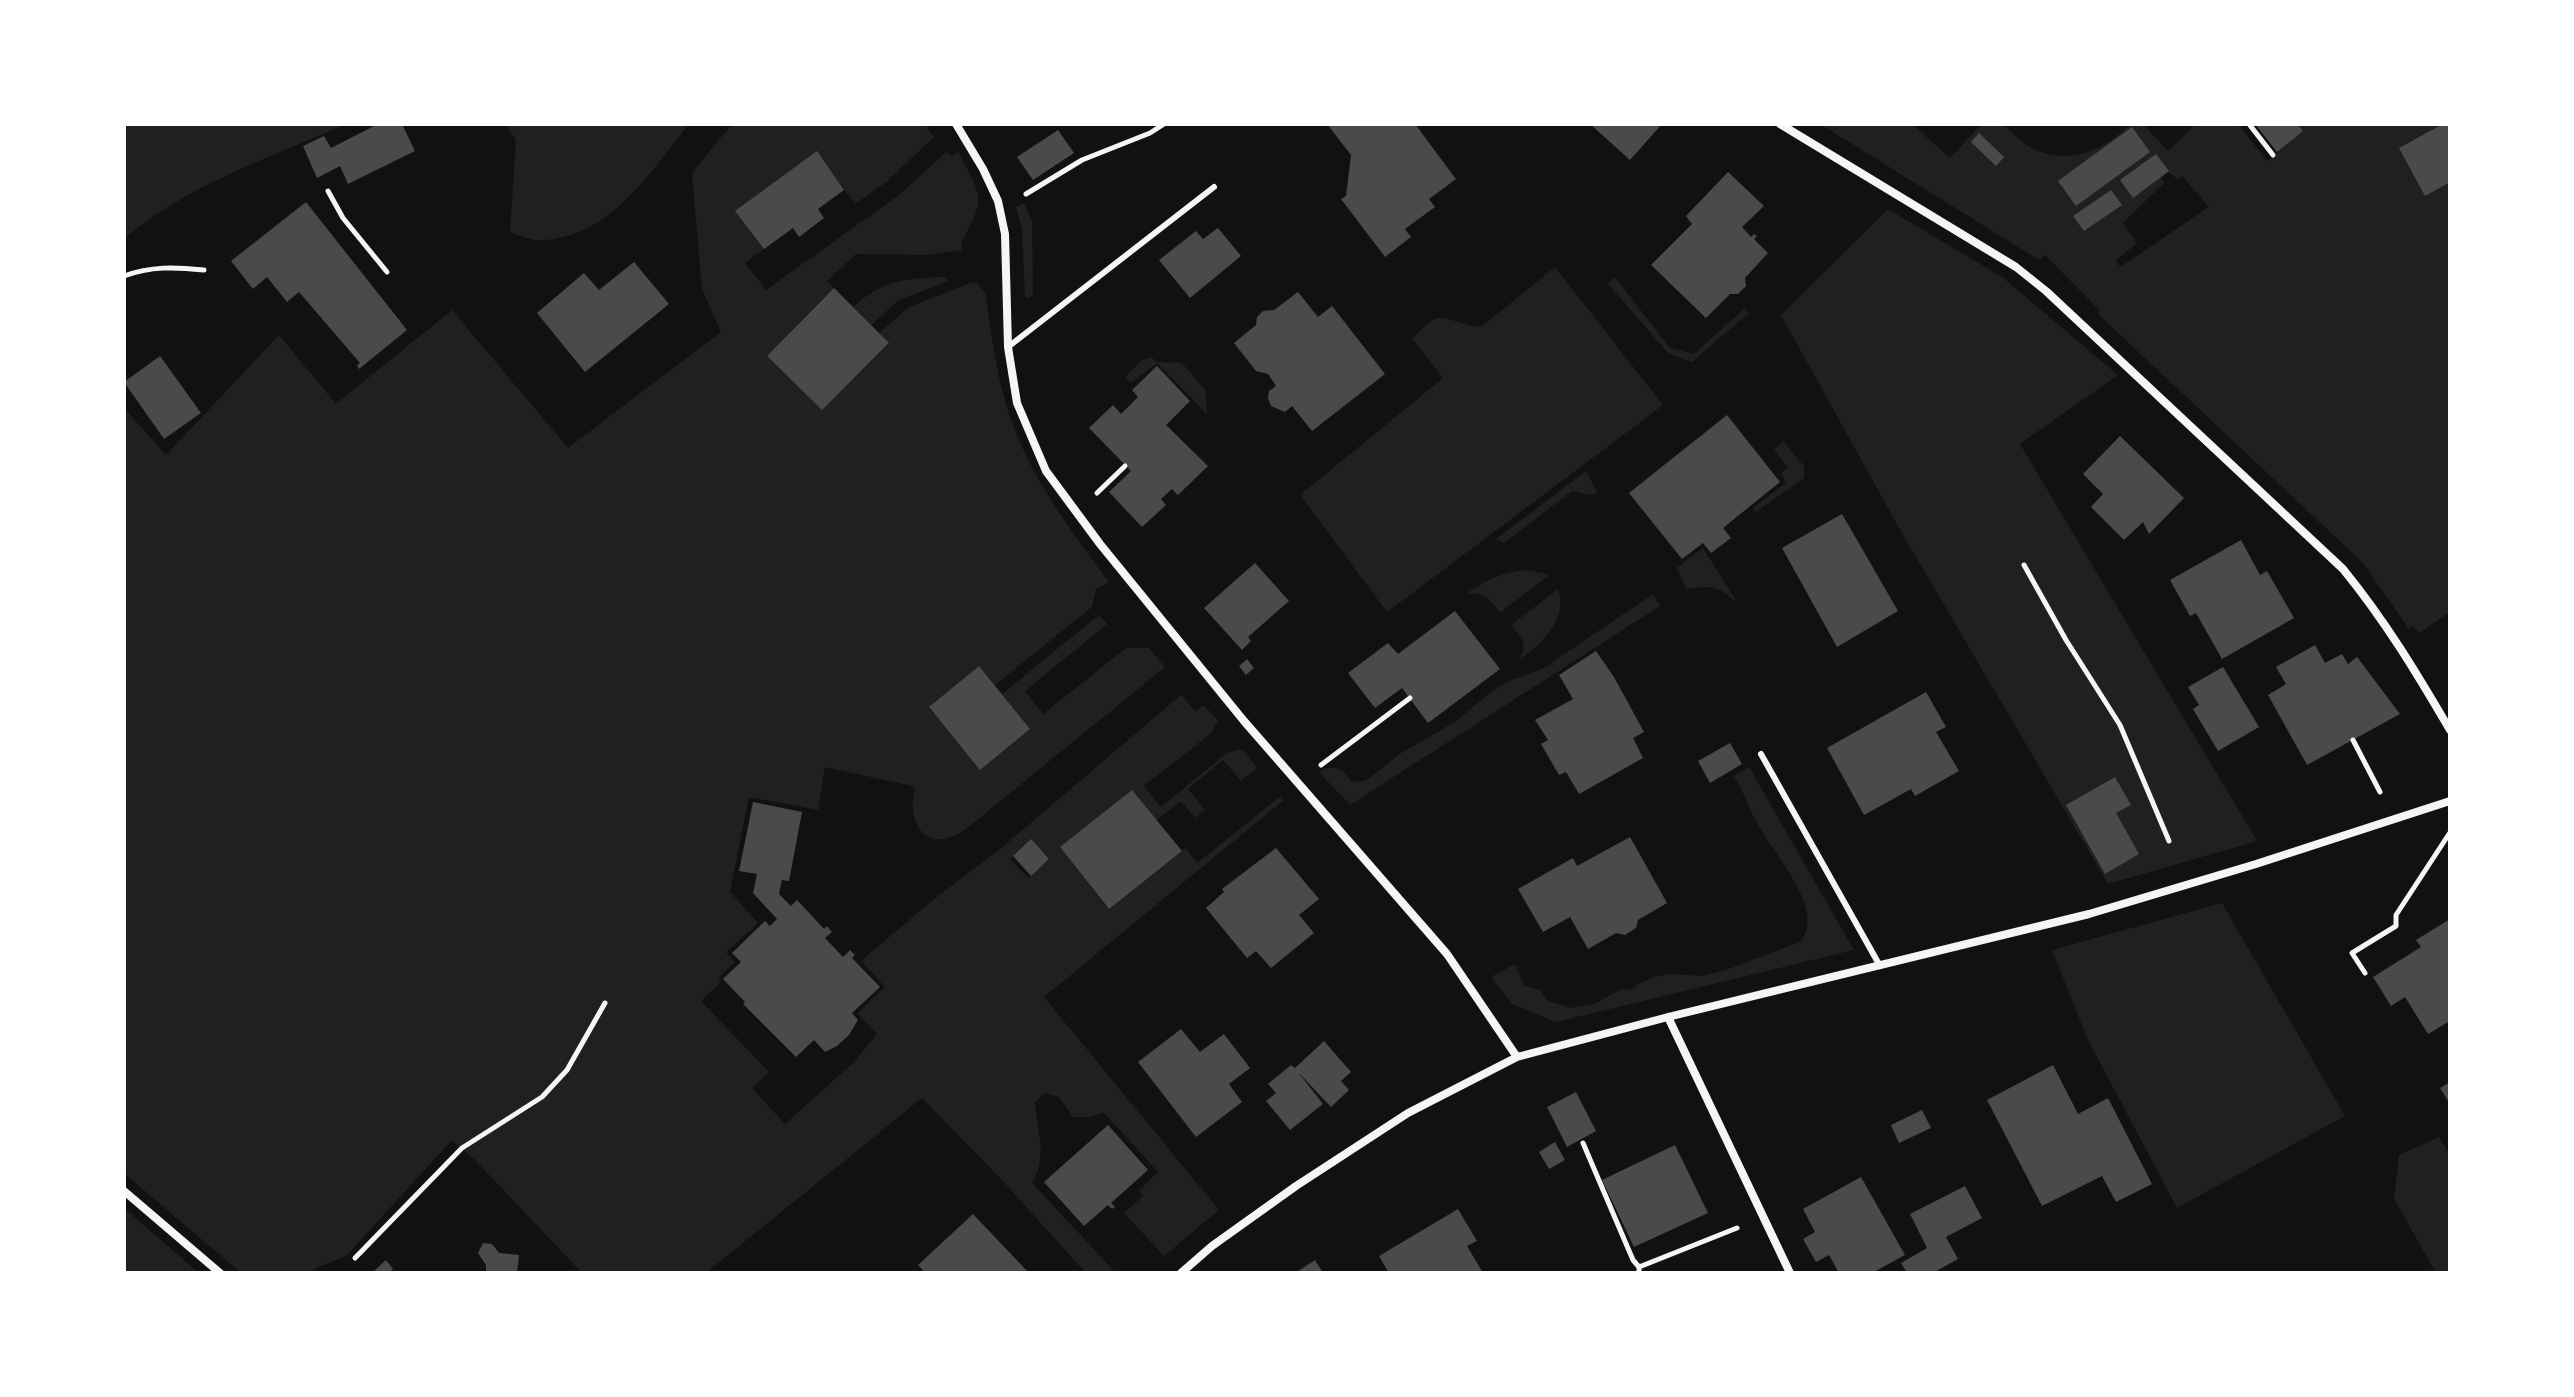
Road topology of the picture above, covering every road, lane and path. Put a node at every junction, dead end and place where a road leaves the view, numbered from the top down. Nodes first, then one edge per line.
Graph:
1 (956, 124) edge
2 (1164, 124) edge
3 (1780, 124) edge
4 (2249, 124) edge
5 (2273, 155) dead end
6 (1214, 187) dead end
7 (328, 191) dead end
8 (1022, 197) dead end
9 (204, 270) dead end
10 (387, 272) dead end
11 (124, 276) edge
12 (1008, 347) junction
13 (1125, 466) dead end
14 (1088, 502) dead end
15 (2024, 565) dead end
16 (1410, 698) dead end
17 (2450, 730) edge
18 (2353, 740) dead end
19 (1761, 754) dead end
20 (1316, 768) dead end
21 (2380, 794) dead end
22 (2450, 801) edge
23 (2450, 833) edge
24 (2169, 841) dead end
25 (1880, 966) junction
26 (2365, 973) dead end
27 (605, 1003) dead end
28 (1668, 1017) junction
29 (1517, 1057) junction
30 (1583, 1143) dead end
31 (124, 1191) edge
32 (1741, 1226) dead end
33 (355, 1258) dead end
34 (1639, 1270) edge
35 (220, 1273) edge
36 (1181, 1273) edge
37 (1790, 1273) edge

1 - 12 street
2 - 8 path
3 - 17 street
4 - 5 path
6 - 12 lane
7 - 10 path
9 - 11 path
12 - 29 street
13 - 14 path
15 - 24 path
16 - 20 path
18 - 21 path
19 - 25 lane
22 - 25 street
23 - 26 path
25 - 28 street
27 - 33 path
28 - 29 street
28 - 37 street
29 - 36 street
30 - 34 path
31 - 35 street
32 - 34 path

